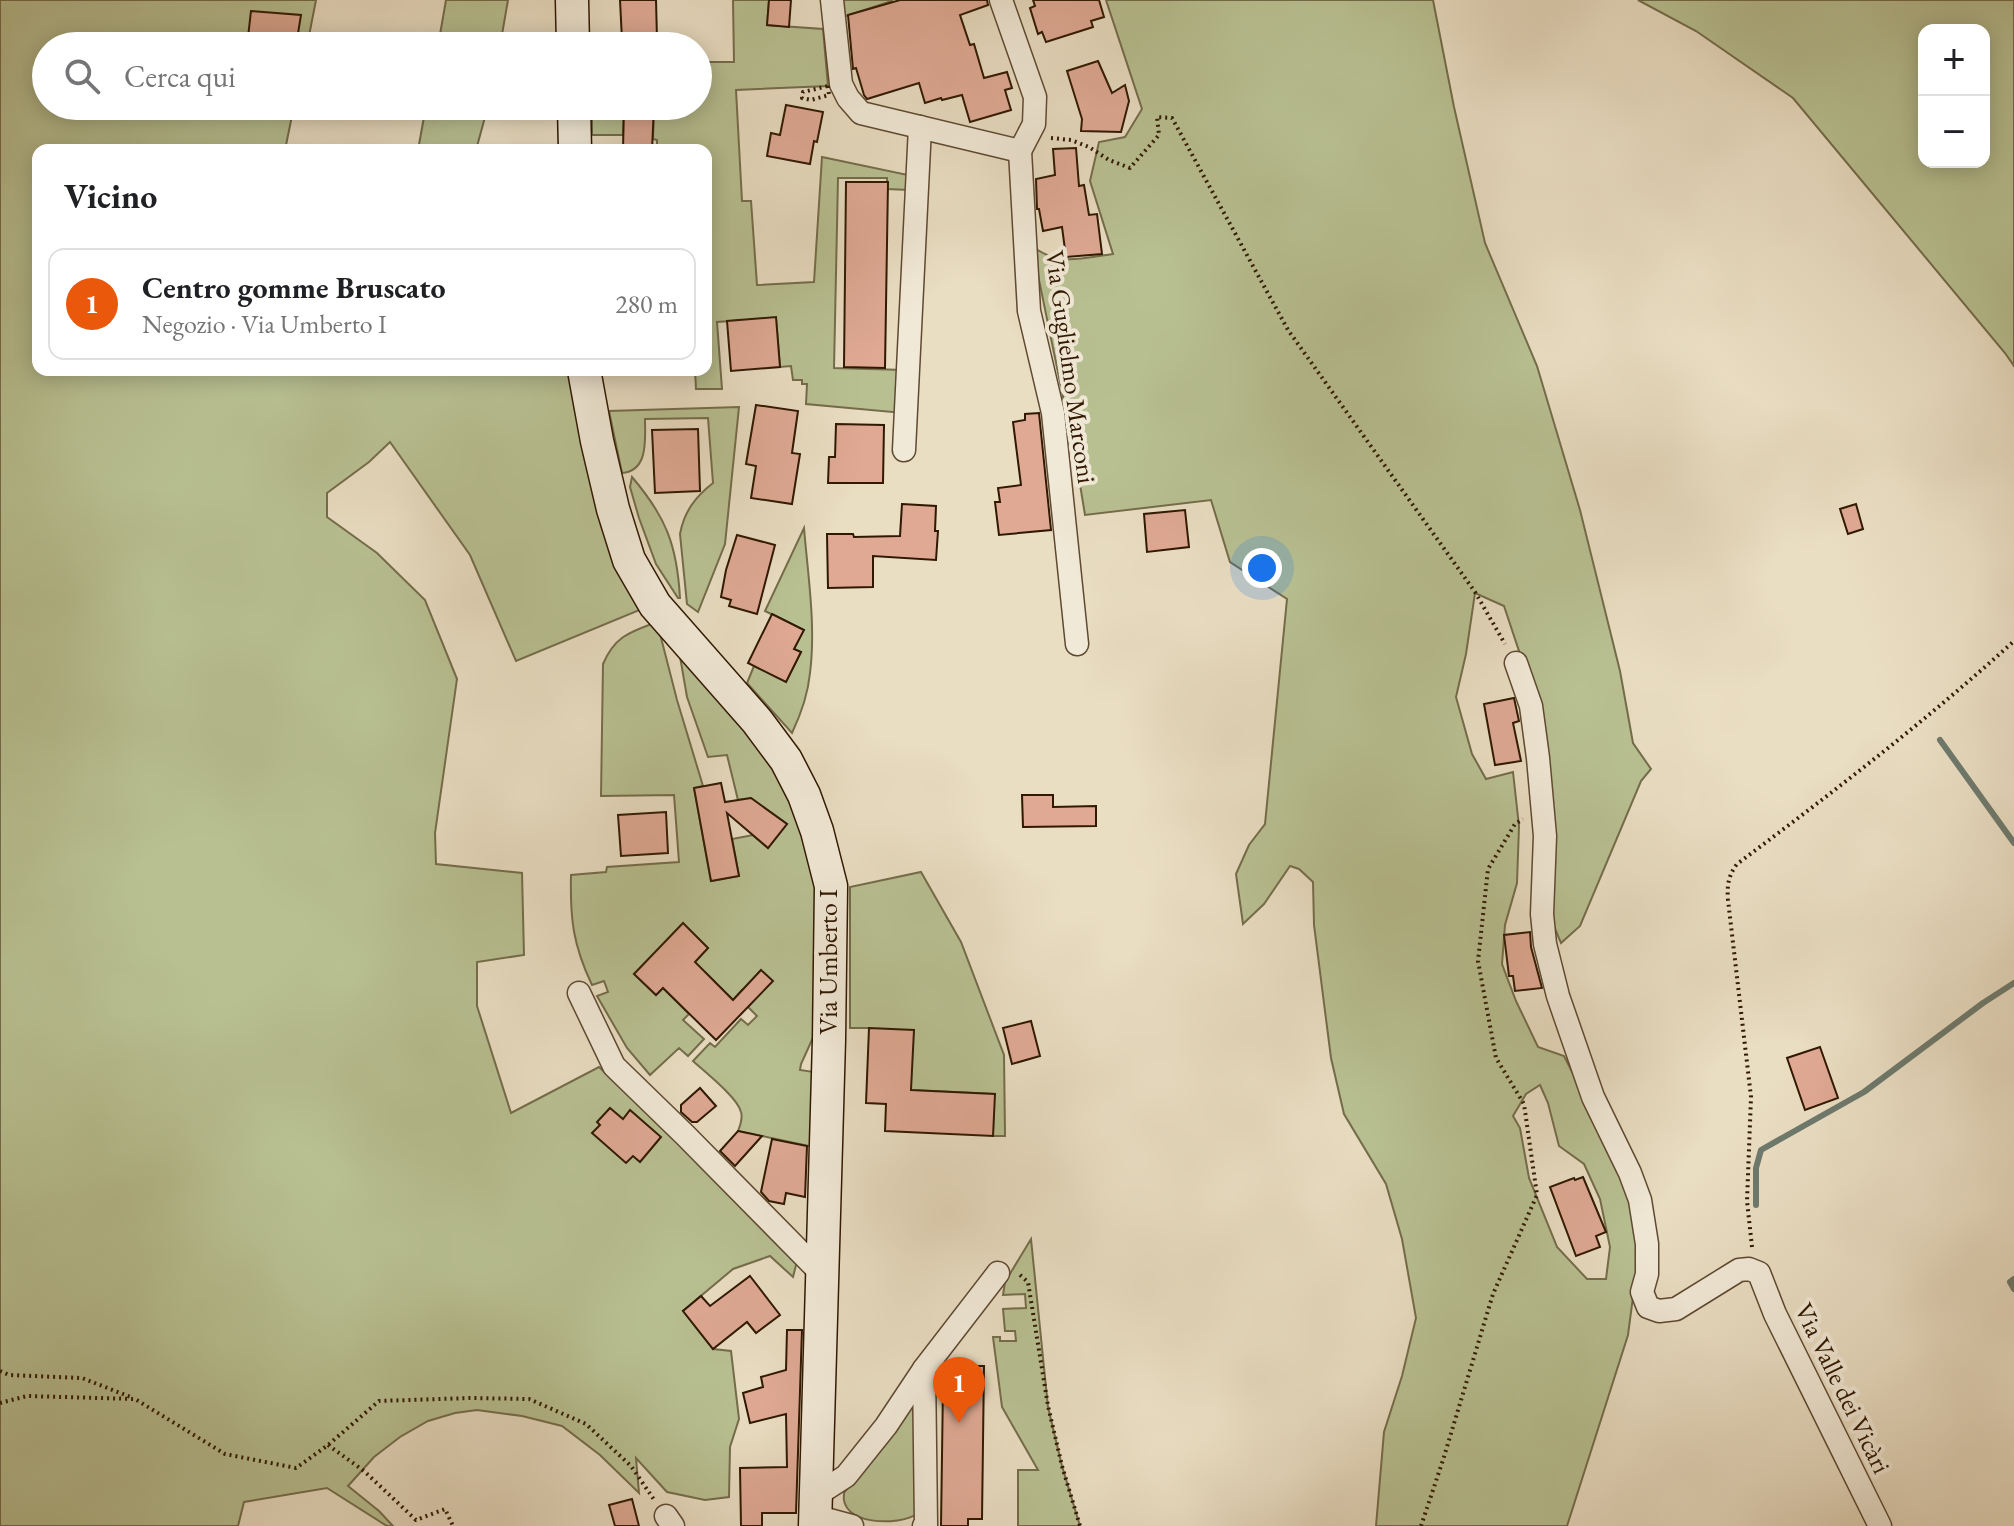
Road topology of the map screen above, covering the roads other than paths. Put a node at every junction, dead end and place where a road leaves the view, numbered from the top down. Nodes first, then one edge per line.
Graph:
1 (572, 0) edge
2 (832, 0) edge
3 (1001, 0) edge
4 (573, 32) edge
5 (574, 120) edge
6 (920, 127) junction
7 (575, 144) edge
8 (1020, 151) junction
9 (585, 376) edge
10 (904, 450) dead end
11 (1077, 644) dead end
12 (1516, 663) road end
13 (579, 993) dead end
14 (998, 1273) road end
15 (822, 1274) junction
16 (924, 1369) junction
17 (815, 1513) edge
18 (852, 1526) edge
19 (924, 1526) edge
20 (1880, 1526) edge

1 - 4 main road
2 - 6 street
3 - 8 street
5 - 7 main road
6 - 8 street
6 - 10 street
8 - 11 street, Via Guglielmo Marconi
9 - 15 main road, Via Umberto I
12 - 20 street, Via Valle dei Vicàri
13 - 15 street
14 - 16 street
15 - 17 main road, Via Umberto I
16 - 17 street
16 - 19 street
17 - 18 street

